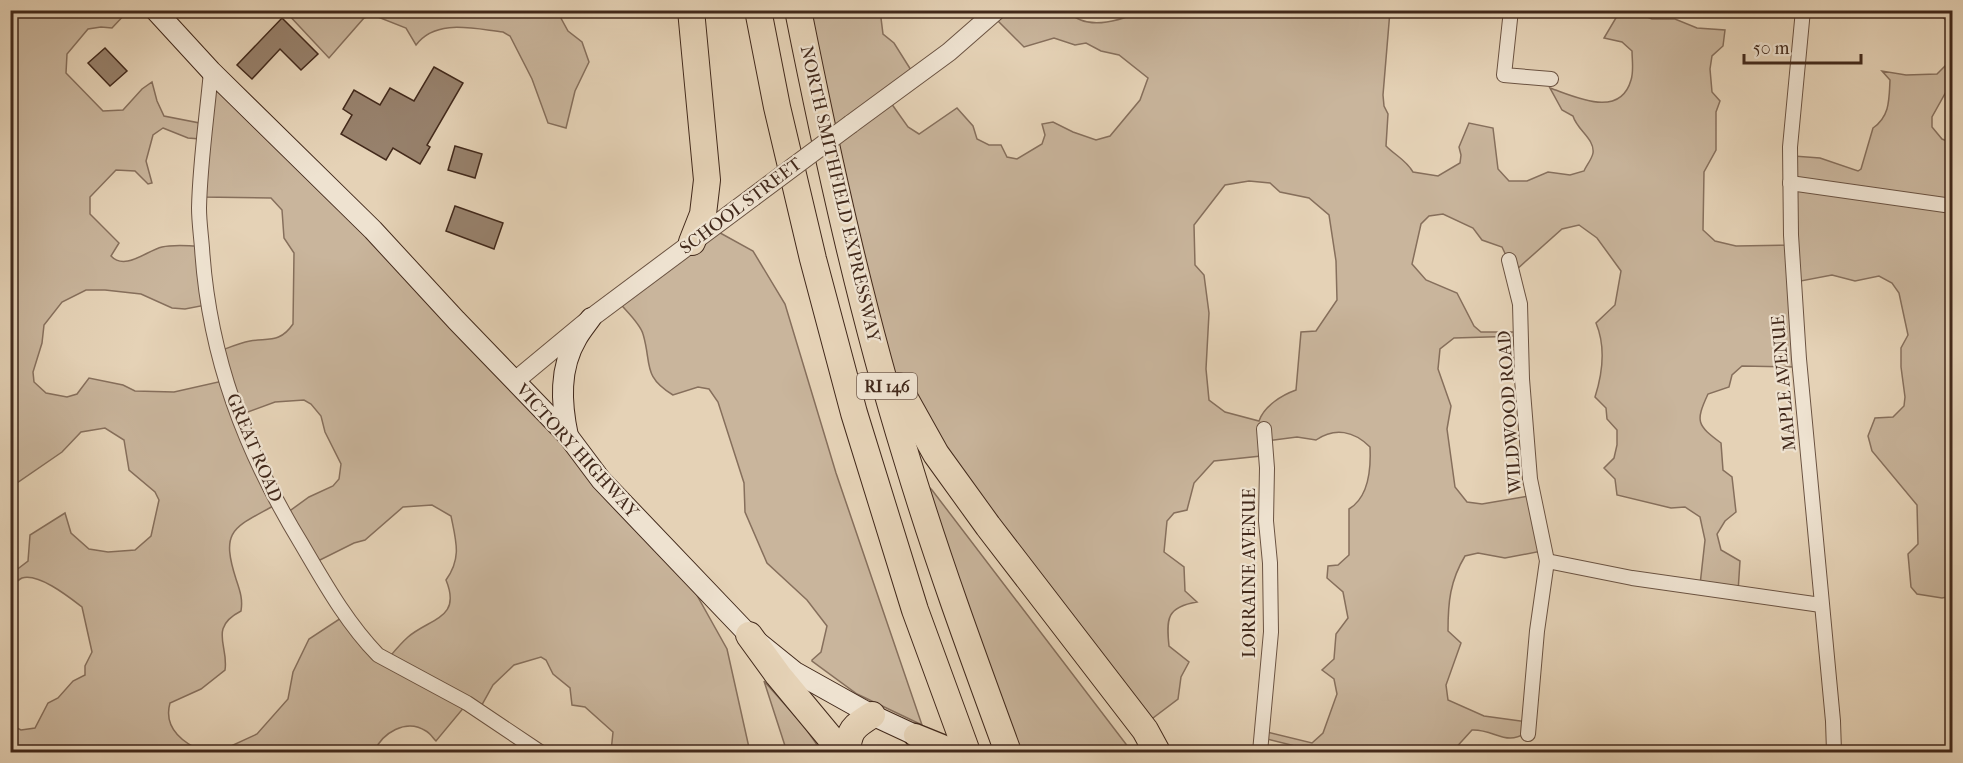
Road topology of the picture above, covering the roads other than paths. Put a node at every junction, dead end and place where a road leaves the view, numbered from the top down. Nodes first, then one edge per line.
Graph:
1 (154, 10) edge
2 (691, 10) edge
3 (758, 10) edge
4 (798, 10) edge
5 (997, 10) edge
6 (1511, 10) edge
7 (1803, 10) edge
8 (211, 71) junction
9 (1551, 79) dead end
10 (1791, 183) junction
11 (1953, 206) edge
12 (692, 242) junction
13 (1509, 261) dead end
14 (861, 295) junction
15 (591, 318) junction
16 (515, 381) junction
17 (1264, 429) dead end
18 (568, 436) junction
19 (1546, 561) junction
20 (1821, 605) junction
21 (749, 635) junction
22 (872, 715) junction
23 (1145, 729) junction
24 (1528, 734) dead end
25 (915, 735) joint
26 (540, 753) edge
27 (842, 753) edge
28 (847, 753) edge
29 (957, 753) edge
30 (967, 753) edge
31 (1008, 753) edge
32 (1157, 753) edge
33 (1163, 753) edge
34 (1260, 753) edge
35 (1834, 753) edge

1 - 8 main road
2 - 12 highway
3 - 30 highway, RI 146
4 - 14 highway, NORTH SMITHFIELD EXPRESSWAY / RI 146
5 - 12 street, SCHOOL STREET, bridge
6 - 9 street
7 - 10 street, MAPLE AVENUE
8 - 16 main road, VICTORY HIGHWAY
8 - 26 street, GREAT ROAD
10 - 11 street
10 - 20 street, MAPLE AVENUE
12 - 15 street, SCHOOL STREET
13 - 19 street, WILDWOOD ROAD
14 - 23 highway
14 - 31 highway, NORTH SMITHFIELD EXPRESSWAY / RI 146
15 - 16 street, SCHOOL STREET
15 - 18 main road
16 - 18 main road, VICTORY HIGHWAY
17 - 34 street, LORRAINE AVENUE
18 - 21 main road, VICTORY HIGHWAY
19 - 20 street
19 - 24 street, WILDWOOD ROAD
20 - 35 street, MAPLE AVENUE
21 - 22 main road, VICTORY HIGHWAY
21 - 27 highway
22 - 25 main road, VICTORY HIGHWAY
22 - 28 highway
23 - 32 highway
23 - 33 highway
25 - 29 main road, VICTORY HIGHWAY

